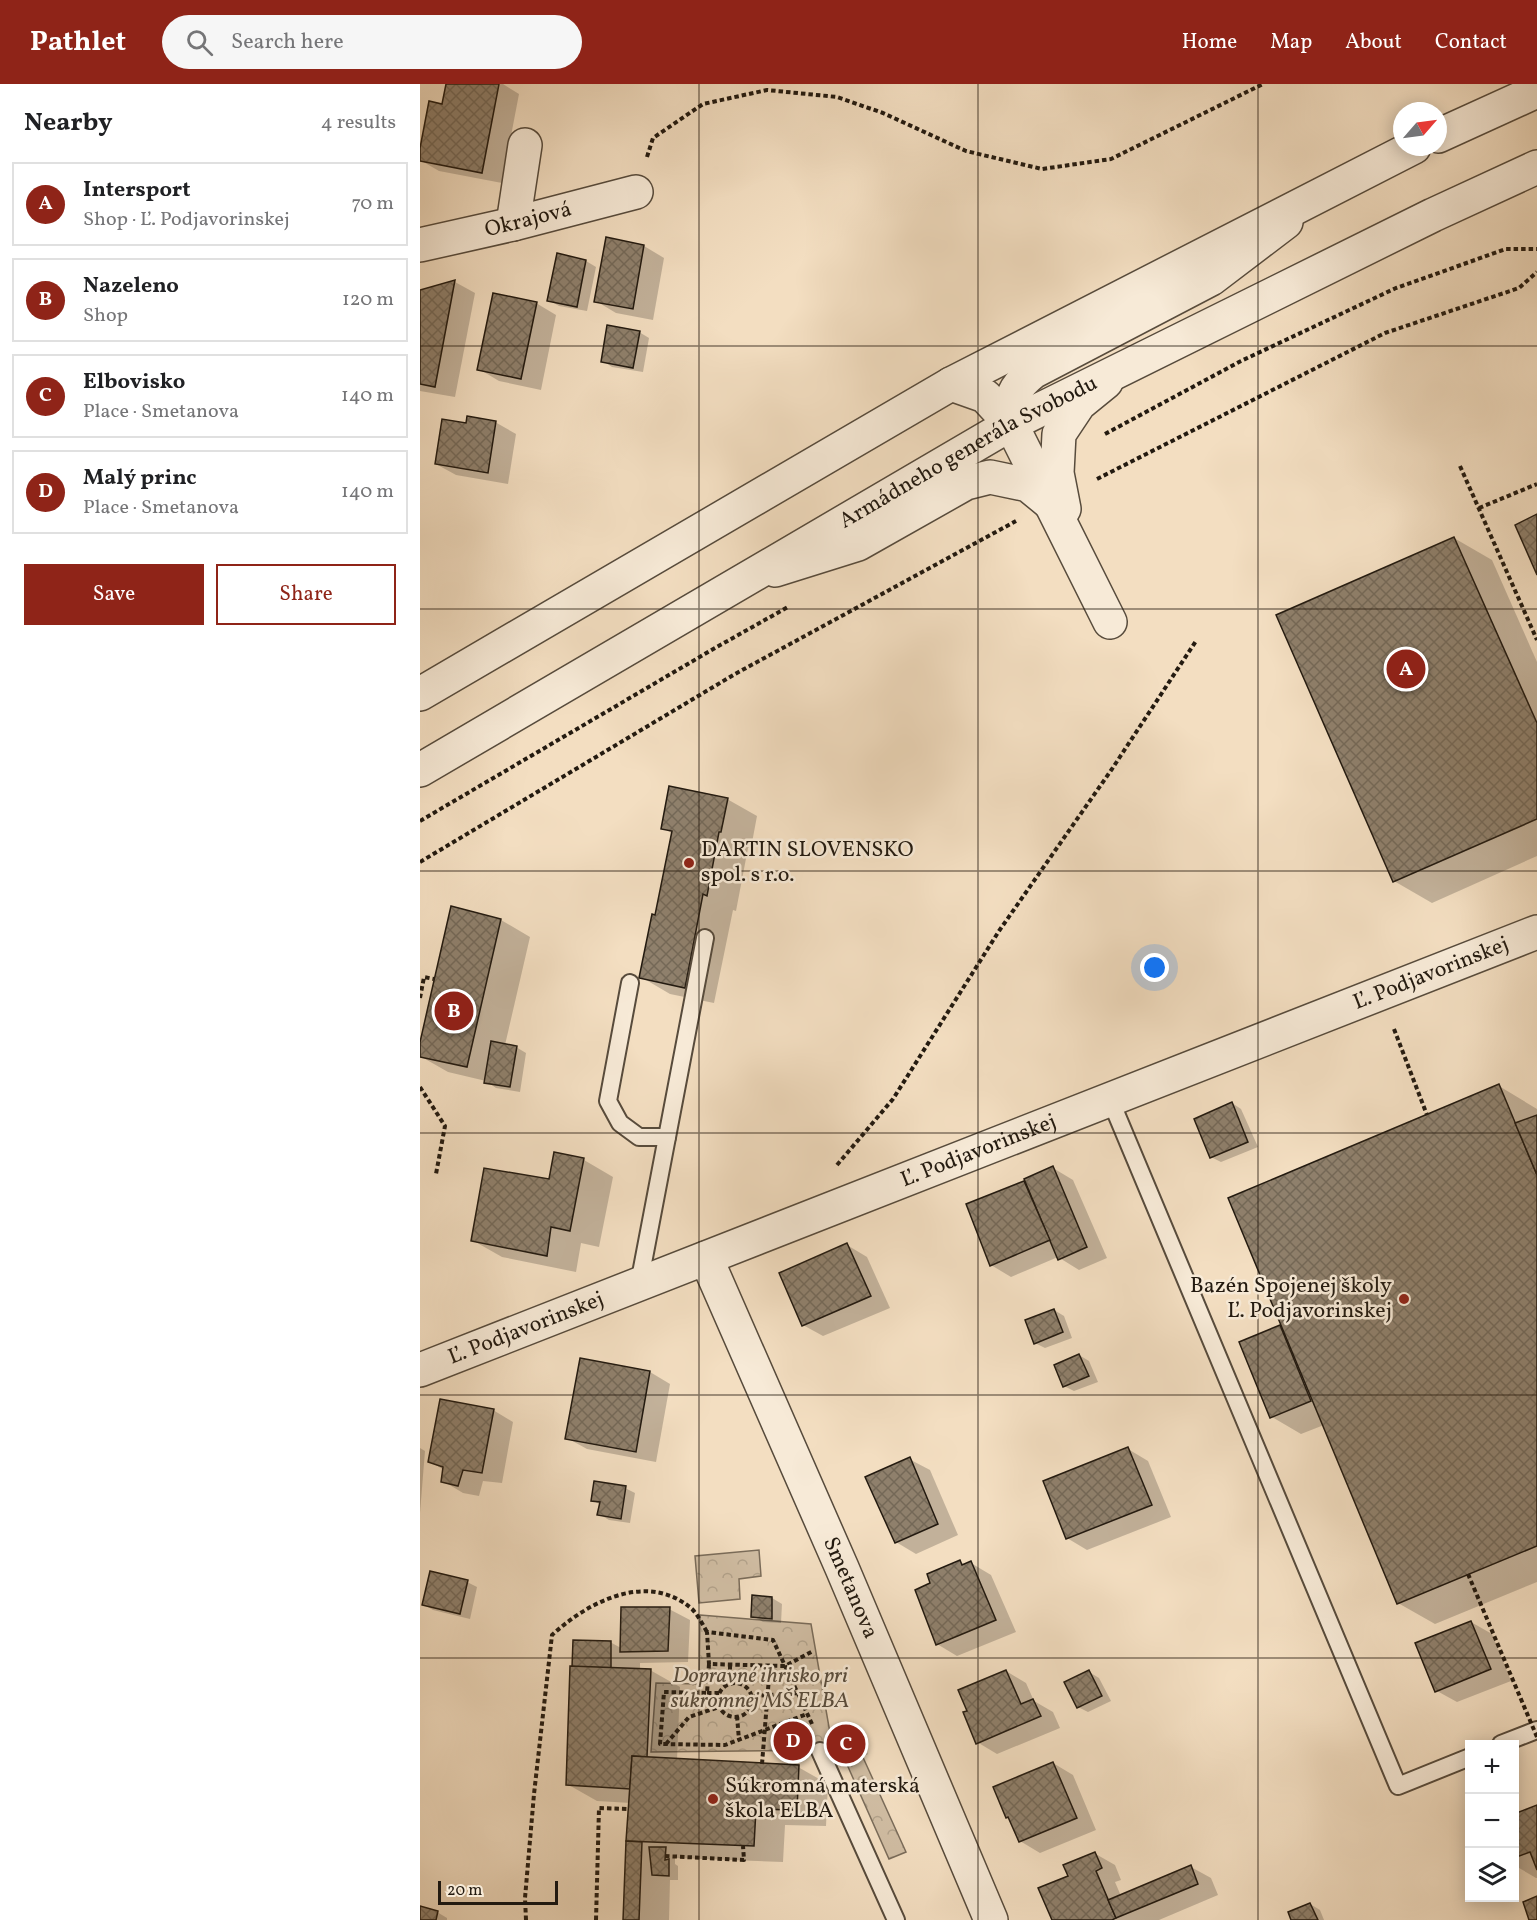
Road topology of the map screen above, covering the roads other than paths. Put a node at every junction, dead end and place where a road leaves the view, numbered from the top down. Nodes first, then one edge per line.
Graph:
1 (1537, 91) edge
2 (1447, 132) edge
3 (525, 145) dead end
4 (1396, 156) edge
5 (1537, 167) edge
6 (636, 192) road end
7 (1325, 192) junction
8 (513, 224) junction
9 (420, 246) edge
10 (1120, 370) junction
11 (951, 384) junction
12 (1011, 424) junction
13 (1056, 500) junction
14 (750, 577) junction
15 (1110, 622) dead end
16 (420, 694) edge
17 (420, 770) edge
18 (1537, 932) edge
19 (705, 938) dead end
20 (630, 984) dead end
21 (1110, 1099) junction
22 (667, 1137) junction
23 (706, 1258) junction
24 (639, 1284) junction
25 (420, 1370) edge
26 (1537, 1730) edge
27 (1512, 1740) edge
28 (820, 1751) dead end
29 (1465, 1759) edge
30 (896, 1920) edge
31 (991, 1920) edge

1 - 2 street
3 - 8 street
4 - 7 street
5 - 10 street, Armádneho generála Svobodu
6 - 8 street, Okrajová
7 - 11 street
7 - 12 street
8 - 9 street, Okrajová
10 - 12 street, Armádneho generála Svobodu
10 - 13 street
11 - 12 street
11 - 16 street
12 - 13 street
12 - 14 street, Armádneho generála Svobodu
13 - 14 street
13 - 15 street
14 - 17 street, Armádneho generála Svobodu
18 - 21 street, Ľ. Podjavorinskej
19 - 22 lane
20 - 22 lane
21 - 23 street, Ľ. Podjavorinskej
21 - 29 lane
22 - 24 lane
23 - 24 street, Ľ. Podjavorinskej
23 - 31 street, Smetanova
24 - 25 street, Ľ. Podjavorinskej
26 - 27 lane
28 - 30 lane

